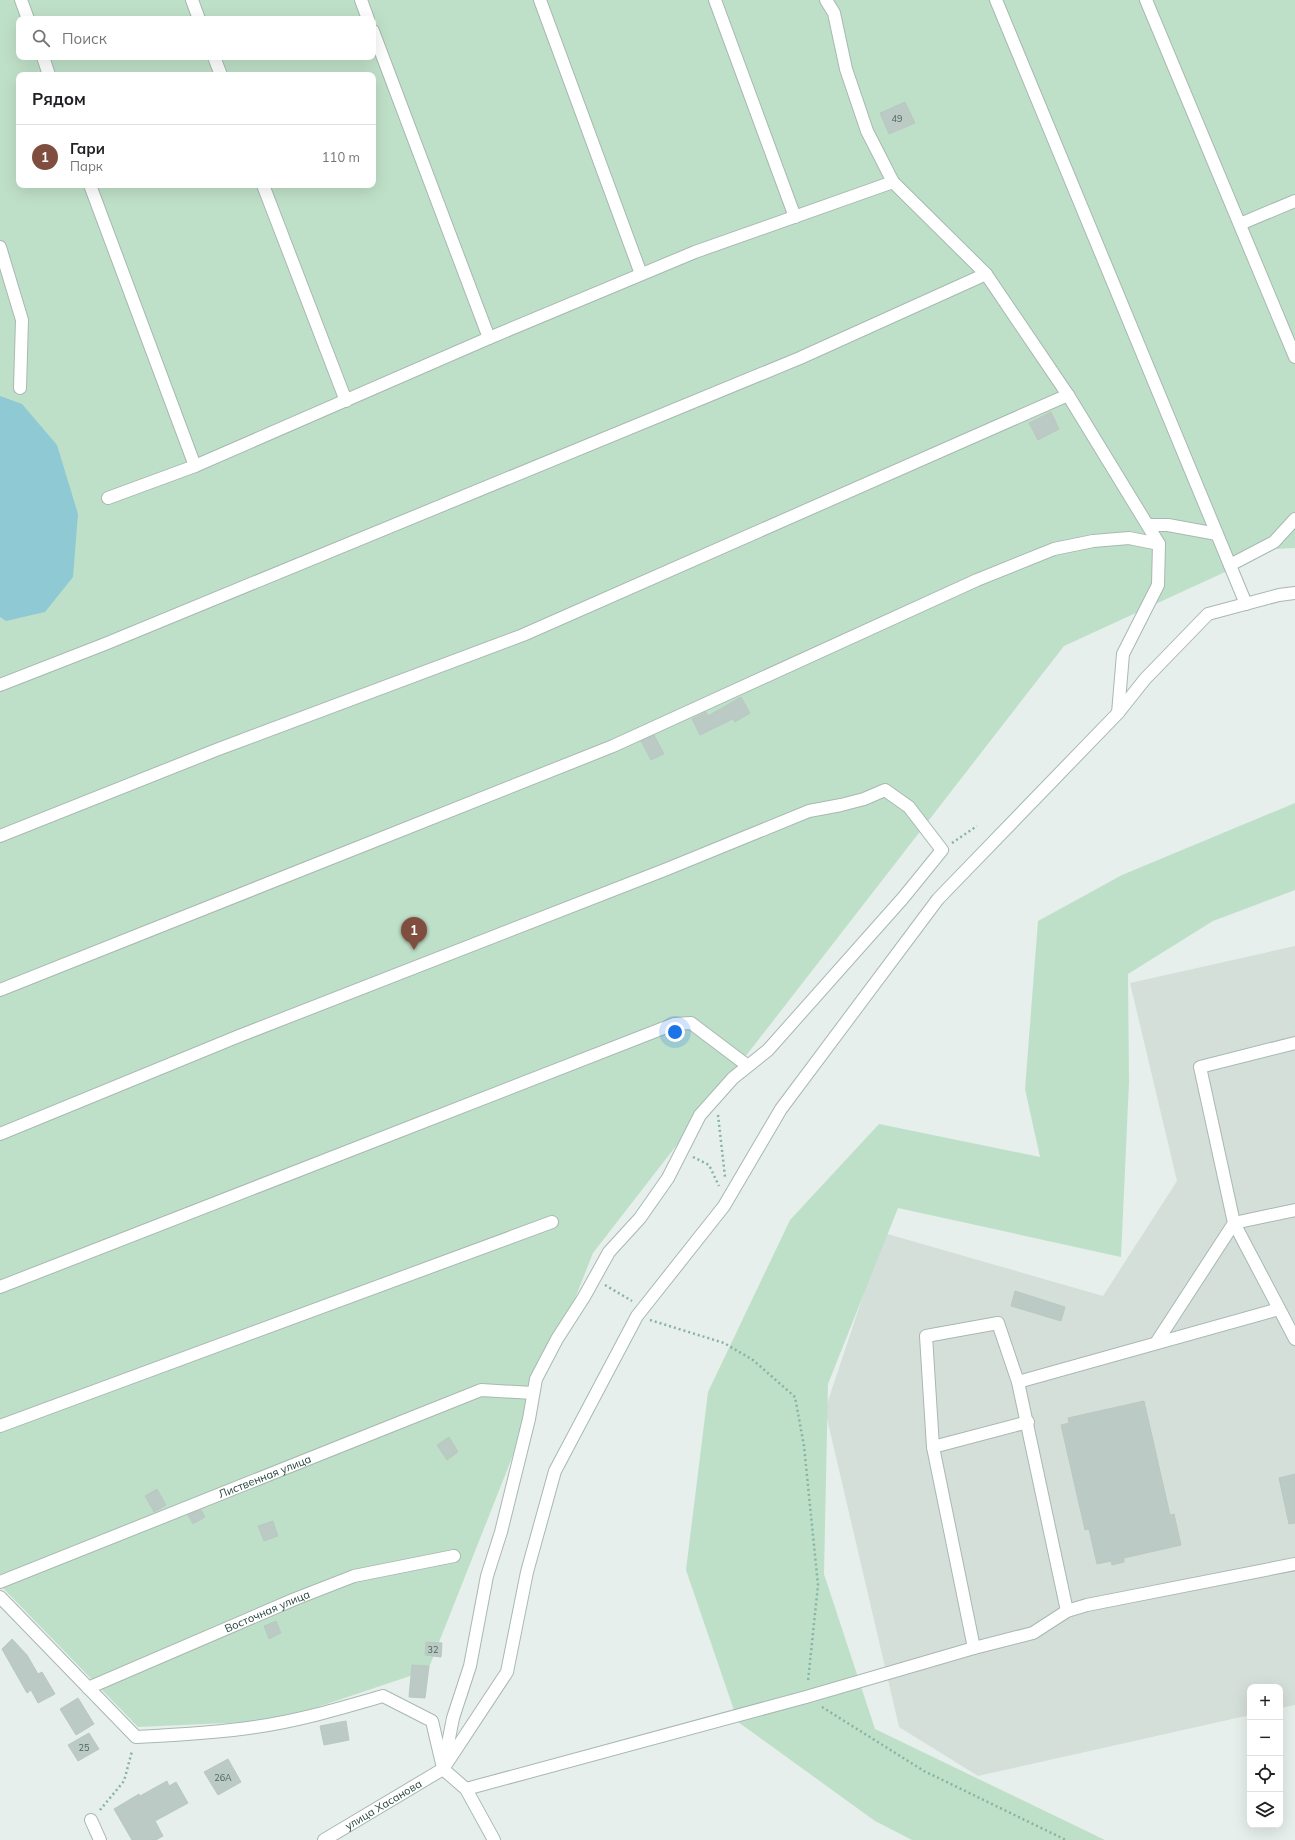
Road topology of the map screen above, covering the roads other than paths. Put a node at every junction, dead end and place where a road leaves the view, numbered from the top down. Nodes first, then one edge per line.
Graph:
1 (21, 0) edge
2 (192, 0) edge
3 (361, 0) edge
4 (540, 0) edge
5 (715, 0) edge
6 (826, 0) edge
7 (996, 0) edge
8 (1146, 0) edge
9 (27, 16) edge
10 (198, 16) edge
11 (367, 16) edge
12 (376, 39) edge
13 (43, 60) edge
14 (215, 60) edge
15 (48, 72) edge
16 (219, 72) edge
17 (893, 182) junction
18 (91, 188) edge
19 (264, 188) edge
20 (1295, 201) edge
21 (795, 217) junction
22 (1240, 224) junction
23 (0, 247) edge
24 (641, 274) junction
25 (986, 274) junction
26 (489, 338) junction
27 (1295, 357) edge
28 (20, 388) dead end
29 (1068, 395) junction
30 (346, 401) junction
31 (195, 466) junction
32 (108, 498) dead end
33 (1295, 519) edge
34 (1148, 526) junction
35 (1217, 534) junction
36 (1159, 544) junction
37 (1230, 566) junction
38 (1295, 593) edge
39 (1246, 604) junction
40 (0, 686) edge
41 (1118, 713) junction
42 (0, 836) edge
43 (0, 990) edge
44 (1295, 1043) edge
45 (744, 1063) dead end
46 (0, 1134) edge
47 (1295, 1210) edge
48 (552, 1222) dead end
49 (1234, 1223) junction
50 (0, 1287) edge
51 (1279, 1309) junction
52 (1295, 1339) edge
53 (1156, 1343) junction
54 (1018, 1382) junction
55 (533, 1393) junction
56 (1028, 1422) junction
57 (0, 1426) edge
58 (934, 1447) junction
59 (454, 1556) dead end
60 (1295, 1564) edge
61 (0, 1582) edge
62 (0, 1597) edge
63 (1067, 1611) junction
64 (974, 1648) junction
65 (88, 1688) junction
66 (443, 1770) junction
67 (466, 1790) junction
68 (91, 1820) road end
69 (100, 1840) edge
70 (324, 1840) edge
71 (494, 1840) edge

1 - 9 street
2 - 10 street
3 - 11 street
4 - 24 street
5 - 21 street
6 - 17 street
7 - 35 street
8 - 22 street
12 - 26 street
13 - 15 street
14 - 16 street
17 - 21 street
17 - 25 street
18 - 31 street
19 - 30 street
20 - 22 street
21 - 24 street
22 - 27 street
23 - 28 street
24 - 26 street
25 - 29 street
25 - 40 street
26 - 30 street
29 - 34 street
29 - 42 street
30 - 31 street
31 - 32 street
33 - 37 street
34 - 35 street
34 - 36 street
35 - 37 street
36 - 41 street
36 - 43 street
37 - 39 street
38 - 39 street
39 - 41 street
41 - 66 street
44 - 49 street
45 - 50 street
46 - 55 street
47 - 49 street
48 - 57 street
49 - 51 street
49 - 53 street
51 - 52 street
51 - 53 street
53 - 54 street
54 - 56 street
54 - 58 street
55 - 61 street, Лиственная улица
55 - 66 street
56 - 58 street
56 - 63 street
58 - 64 street
59 - 65 street, Восточная улица
60 - 63 street
62 - 65 street
63 - 64 street
64 - 67 street
65 - 66 street
66 - 67 street
66 - 70 street, улица Хасанова
67 - 71 street
68 - 69 street

